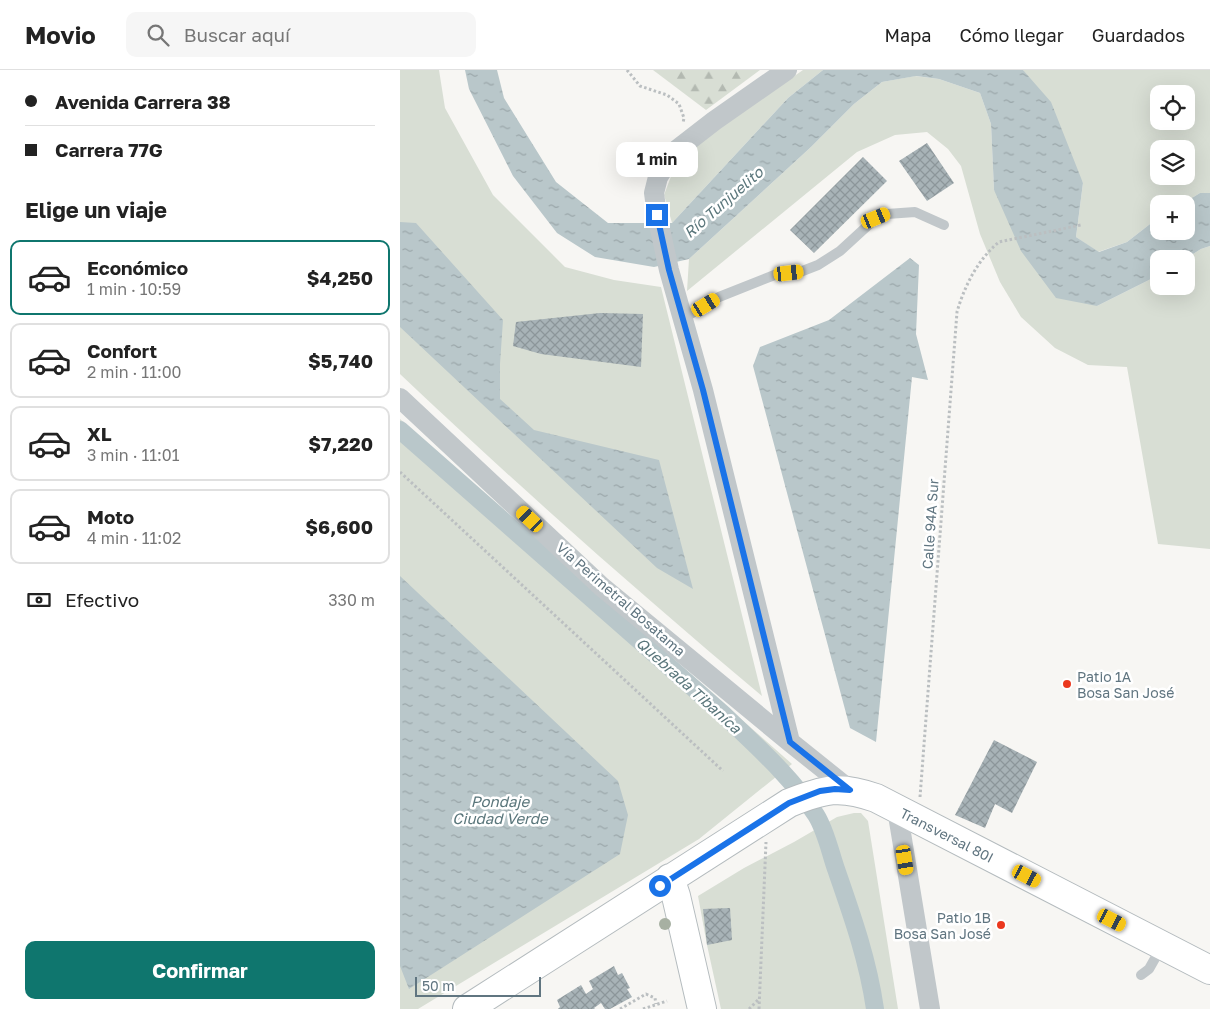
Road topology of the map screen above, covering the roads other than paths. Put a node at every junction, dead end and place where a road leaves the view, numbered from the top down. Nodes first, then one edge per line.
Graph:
1 (787, 70) edge
2 (944, 225) dead end
3 (684, 318) junction
4 (400, 398) edge
5 (790, 742) junction
6 (850, 790) junction
7 (908, 815) junction
8 (670, 878) junction
9 (1162, 946) junction
10 (1210, 970) edge
11 (1141, 975) dead end
12 (467, 1009) edge
13 (702, 1009) edge
14 (930, 1009) edge

1 - 3 street
2 - 3 lane
3 - 5 street
4 - 5 street, Vía Perimetral Bosatama
5 - 6 street, Vía Perimetral Bosatama
6 - 7 main road, Transversal 80I
6 - 8 main road, Transversal 80I
7 - 9 main road, Transversal 80I
7 - 14 street
8 - 12 main road
8 - 13 main road
9 - 10 main road, Transversal 80I
9 - 11 lane

